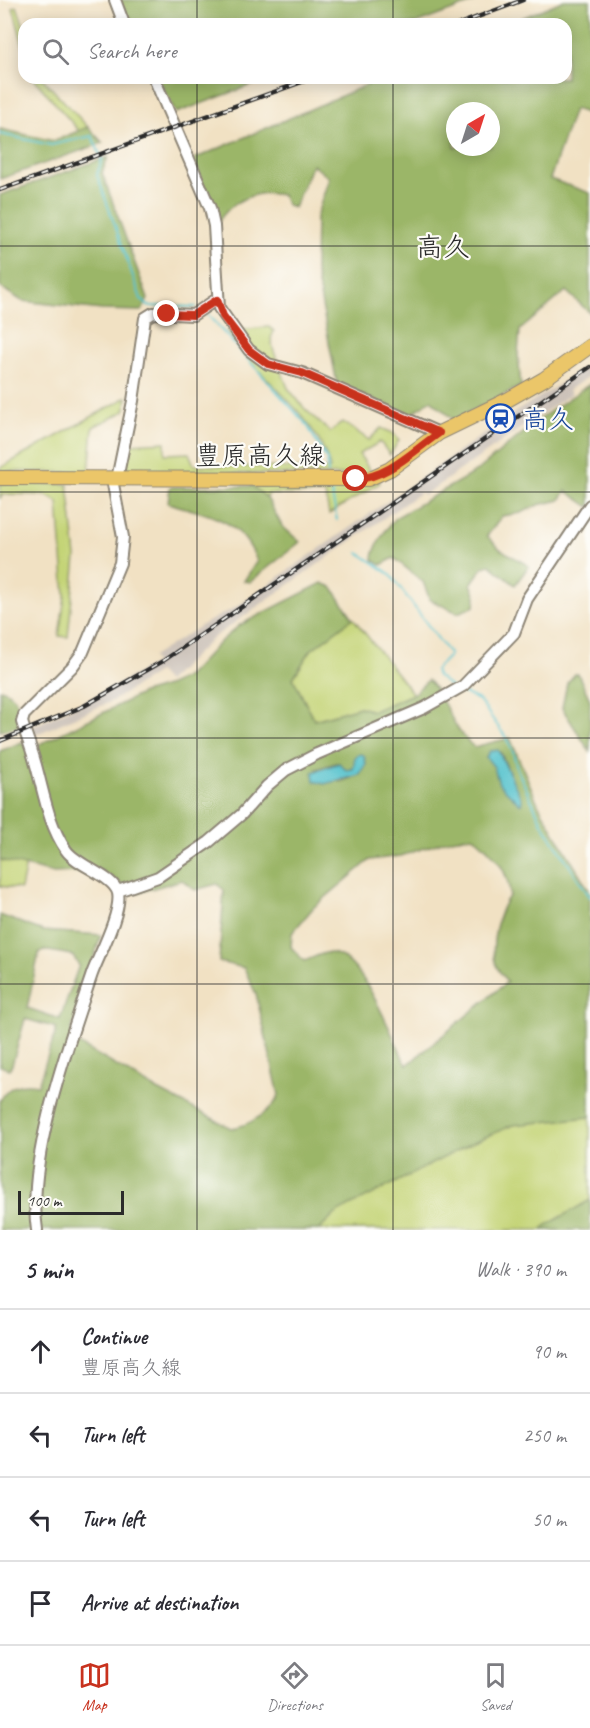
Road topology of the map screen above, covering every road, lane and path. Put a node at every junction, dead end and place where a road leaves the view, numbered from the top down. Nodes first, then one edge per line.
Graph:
1 (115, 0) edge
2 (122, 18) edge
3 (157, 84) edge
4 (217, 300) junction
5 (590, 346) edge
6 (439, 433) junction
7 (0, 478) edge
8 (115, 479) junction
9 (590, 506) edge
10 (118, 891) junction
11 (37, 1230) edge

1 - 2 street
3 - 4 street
4 - 6 street
4 - 8 street
5 - 6 main road, 豊原高久線
6 - 8 main road, 豊原高久線
7 - 8 main road, 豊原高久線
8 - 10 street
9 - 10 street
10 - 11 street

